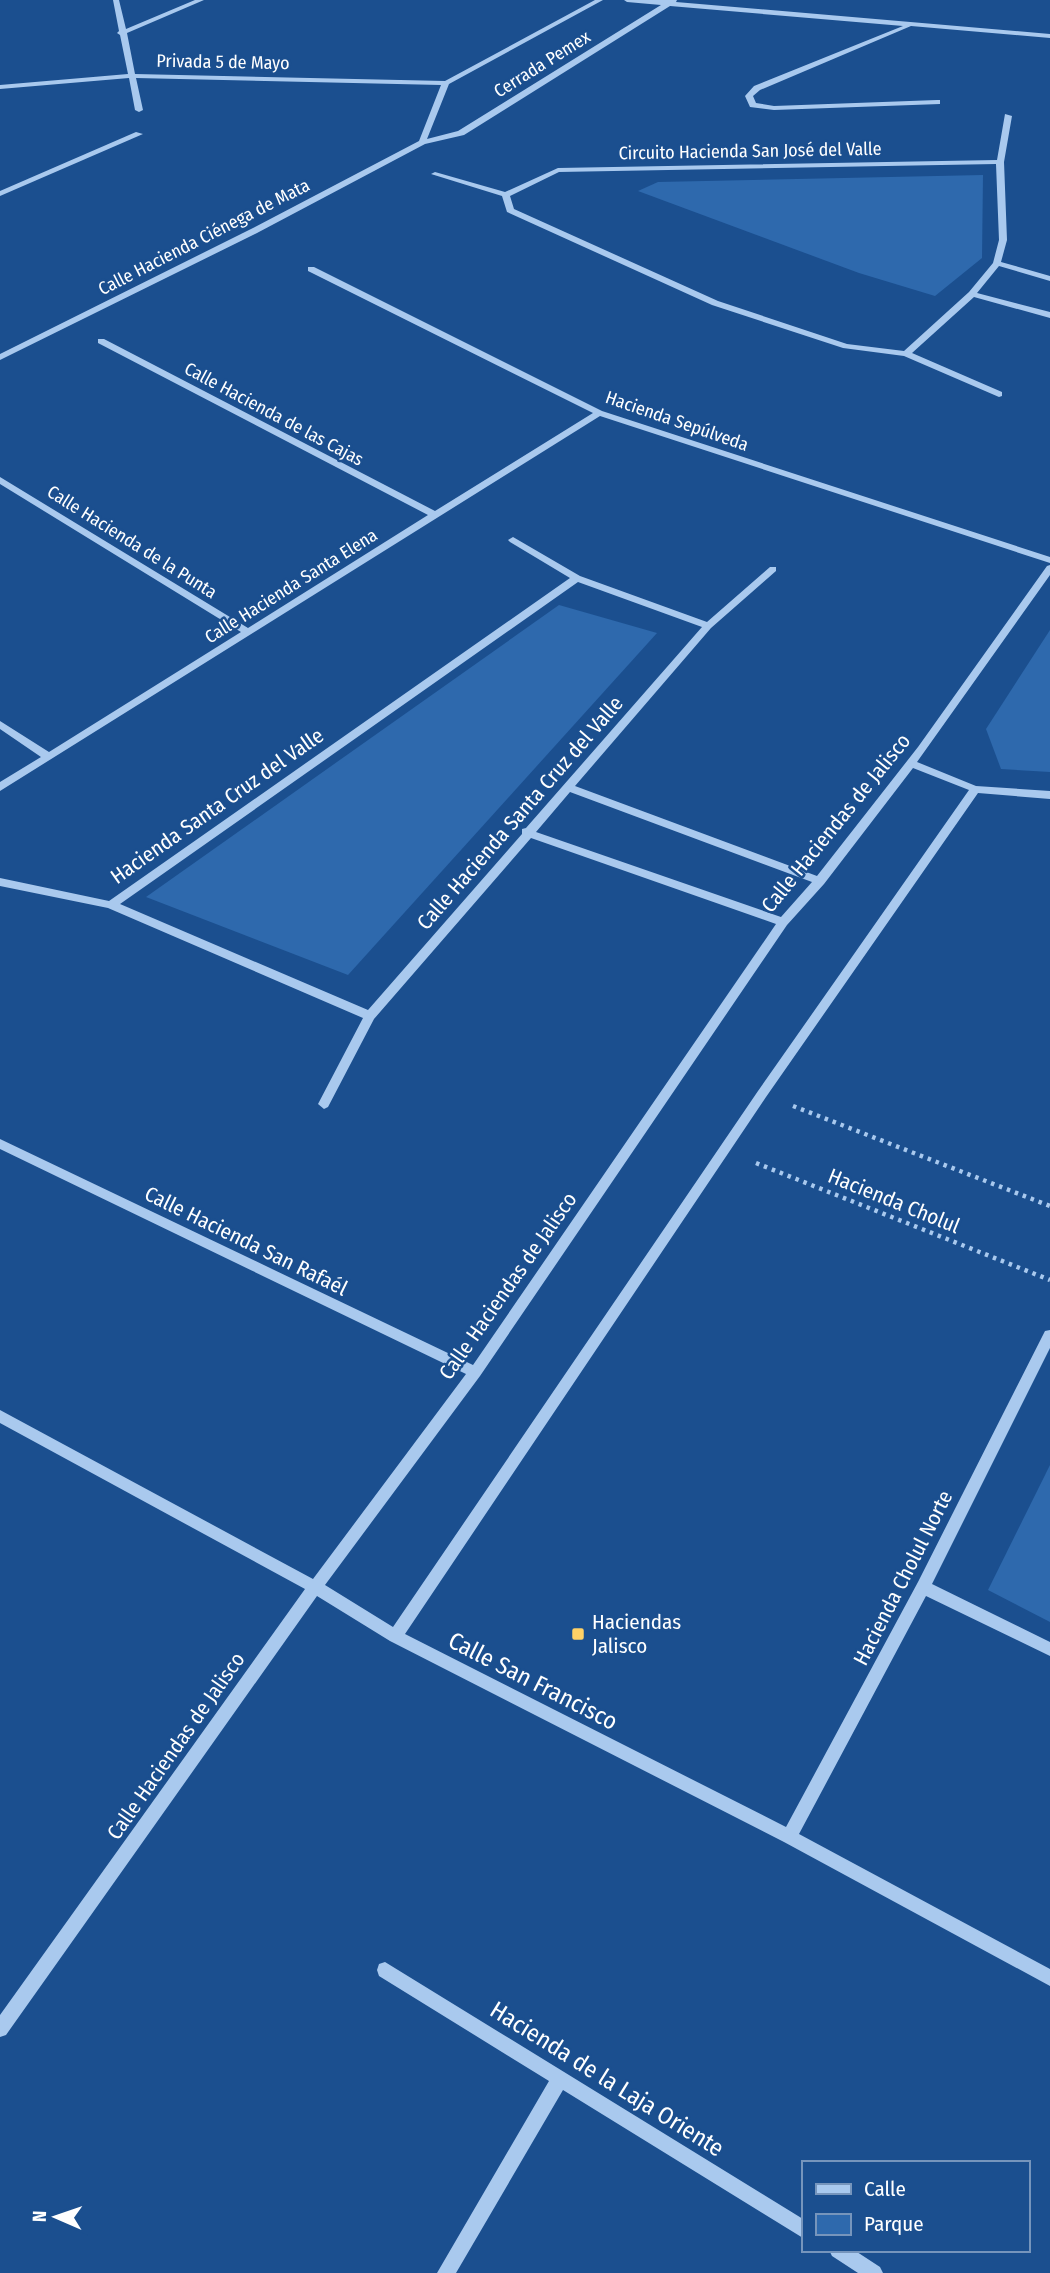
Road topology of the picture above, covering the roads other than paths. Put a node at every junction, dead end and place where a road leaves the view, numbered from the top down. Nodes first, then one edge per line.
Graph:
1 (116, 0) edge
2 (201, 0) edge
3 (600, 0) edge
4 (627, 0) edge
5 (670, 2) edge
6 (912, 24) junction
7 (121, 33) junction
8 (1050, 36) edge
9 (129, 76) junction
10 (446, 83) junction
11 (0, 87) edge
12 (937, 102) dead end
13 (753, 105) joint
14 (139, 110) dead end
15 (1008, 116) dead end
16 (139, 134) dead end
17 (422, 142) junction
18 (1000, 162) junction
19 (435, 174) dead end
20 (0, 186) edge
21 (16, 186) junction
22 (0, 194) edge
23 (506, 195) junction
24 (997, 263) junction
25 (311, 269) dead end
26 (1050, 279) edge
27 (972, 294) junction
28 (1050, 316) edge
29 (101, 341) dead end
30 (906, 354) junction
31 (0, 357) edge
32 (999, 394) dead end
33 (599, 412) junction
34 (0, 480) edge
35 (433, 514) junction
36 (513, 540) dead end
37 (1050, 560) edge
38 (1050, 568) edge
39 (773, 569) dead end
40 (577, 578) junction
41 (708, 626) junction
42 (247, 632) junction
43 (0, 724) edge
44 (50, 757) junction
45 (912, 764) junction
46 (567, 787) junction
47 (0, 788) edge
48 (975, 789) junction
49 (1050, 795) edge
50 (526, 832) junction
51 (820, 881) junction
52 (0, 882) edge
53 (111, 905) junction
54 (783, 922) junction
55 (370, 1016) junction
56 (324, 1104) dead end
57 (0, 1144) edge
58 (1050, 1335) edge
59 (475, 1372) junction
60 (0, 1416) edge
61 (315, 1587) junction
62 (923, 1587) junction
63 (395, 1636) junction
64 (1050, 1650) edge
65 (789, 1837) junction
66 (385, 1970) dead end
67 (1050, 1978) edge
68 (0, 2029) edge
69 (560, 2078) junction
70 (802, 2228) edge
71 (841, 2252) edge
72 (446, 2273) edge
73 (874, 2273) edge

1 - 7 street
2 - 7 street
3 - 10 street
4 - 5 street
5 - 6 street
5 - 17 street, Cerrada Pemex
6 - 8 street
6 - 13 street
7 - 9 street
9 - 10 street, Privada 5 de Mayo
9 - 11 street, Privada 5 de Mayo
9 - 14 street
10 - 17 street
12 - 13 street
15 - 18 street
16 - 21 street
17 - 31 street, Calle Hacienda Ciénega de Mata
18 - 23 street, Circuito Hacienda San José del Valle
18 - 24 street
19 - 23 street
20 - 21 street
21 - 22 street
23 - 30 street
24 - 26 street
24 - 27 street
25 - 33 street, Hacienda Sepúlveda
27 - 28 street
27 - 30 street
29 - 35 street, Calle Hacienda de las Cajas
30 - 32 street
33 - 35 street, Calle Hacienda Santa Elena
33 - 37 street, Hacienda Sepúlveda
34 - 42 street, Calle Hacienda de la Punta
35 - 42 street, Calle Hacienda Santa Elena
36 - 40 street
38 - 45 street, Calle Haciendas de Jalisco
39 - 41 street, Calle Hacienda Santa Cruz del Valle
40 - 41 street
40 - 53 street, Hacienda Santa Cruz del Valle
41 - 46 street, Calle Hacienda Santa Cruz del Valle
42 - 44 street, Calle Hacienda Santa Elena
43 - 44 street
44 - 47 street, Calle Hacienda Santa Elena
45 - 48 street
45 - 51 street, Calle Haciendas de Jalisco
46 - 50 street, Calle Hacienda Santa Cruz del Valle
46 - 51 street
48 - 49 street
48 - 63 street
50 - 54 street
50 - 55 street, Calle Hacienda Santa Cruz del Valle
51 - 54 street, Calle Haciendas de Jalisco
52 - 53 street
53 - 55 street, Hacienda Santa Cruz del Valle
54 - 59 street, Calle Haciendas de Jalisco
55 - 56 street, Calle Hacienda Santa Cruz del Valle
57 - 59 street, Calle Hacienda San Rafaél
58 - 62 street, Hacienda Cholul Norte
59 - 61 street, Calle Haciendas de Jalisco
60 - 61 street, Calle San Francisco
61 - 63 street, Calle San Francisco
61 - 68 street, Calle Haciendas de Jalisco
62 - 64 street
62 - 65 street, Hacienda Cholul Norte
63 - 65 street, Calle San Francisco
65 - 67 street, Calle San Francisco
66 - 69 street, Hacienda de la Laja Oriente
69 - 70 street, Hacienda de la Laja Oriente
69 - 72 street
71 - 73 street

